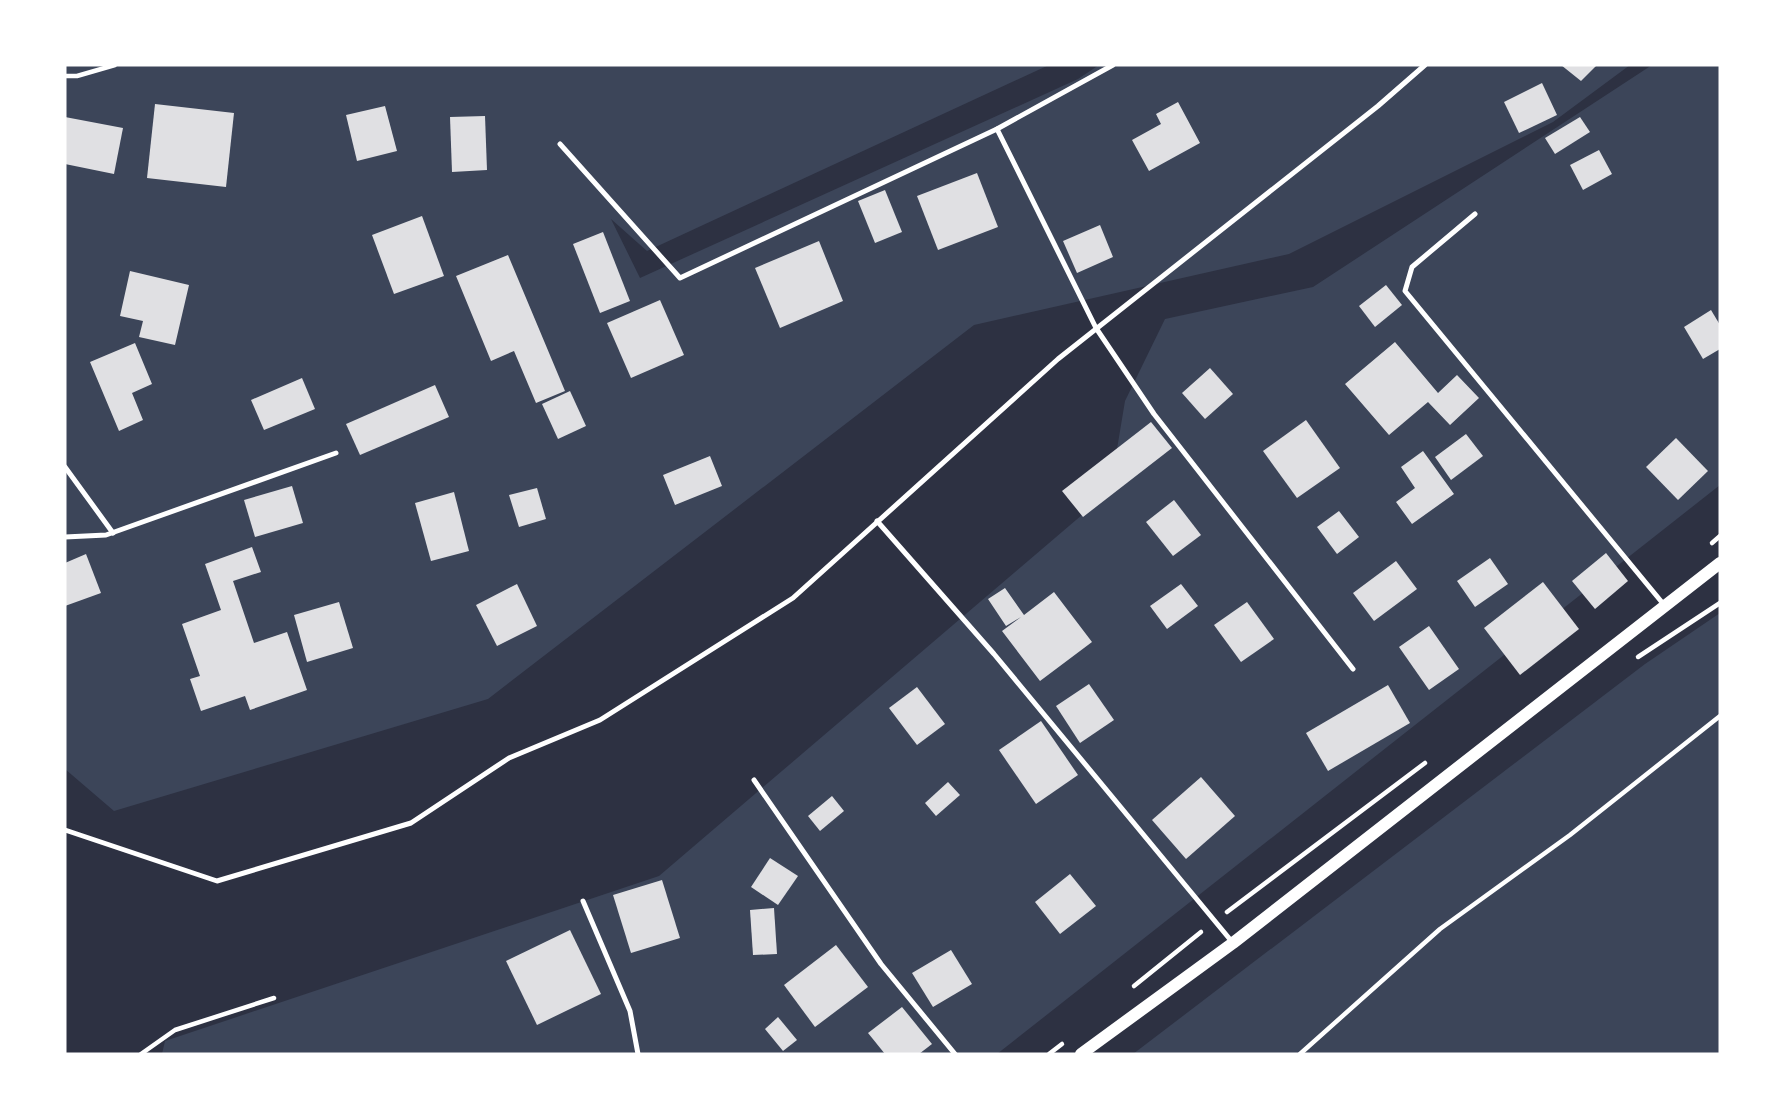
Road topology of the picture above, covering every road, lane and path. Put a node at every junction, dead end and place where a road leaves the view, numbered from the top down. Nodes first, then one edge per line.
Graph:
1 (115, 65) edge
2 (1113, 65) edge
3 (1424, 65) edge
4 (65, 76) edge
5 (997, 129) junction
6 (559, 144) dead end
7 (1475, 215) dead end
8 (1096, 328) junction
9 (336, 453) dead end
10 (65, 467) edge
11 (877, 521) junction
12 (113, 533) junction
13 (1720, 536) edge
14 (65, 537) edge
15 (1710, 544) dead end
16 (1720, 563) edge
17 (1720, 603) edge
18 (1665, 606) junction
19 (1638, 657) dead end
20 (1353, 669) dead end
21 (1720, 716) edge
22 (1434, 756) dead end
23 (754, 780) dead end
24 (65, 830) edge
25 (583, 901) dead end
26 (1215, 921) junction
27 (1233, 943) junction
28 (1132, 988) dead end
29 (274, 998) dead end
30 (1070, 1038) dead end
31 (141, 1054) edge
32 (638, 1054) edge
33 (955, 1054) edge
34 (1049, 1054) edge
35 (1081, 1054) edge
36 (1300, 1054) edge

1 - 4 path
2 - 5 lane
3 - 8 lane
5 - 6 lane
5 - 8 lane
7 - 18 lane
8 - 11 lane
8 - 20 lane
9 - 12 lane
10 - 12 lane
11 - 24 lane
11 - 26 lane
12 - 14 lane
13 - 15 path
16 - 18 street
17 - 19 path
18 - 27 street
21 - 36 path
22 - 26 path
23 - 33 lane
25 - 32 lane
26 - 27 lane
26 - 28 path
27 - 35 street
29 - 31 path
30 - 34 path

